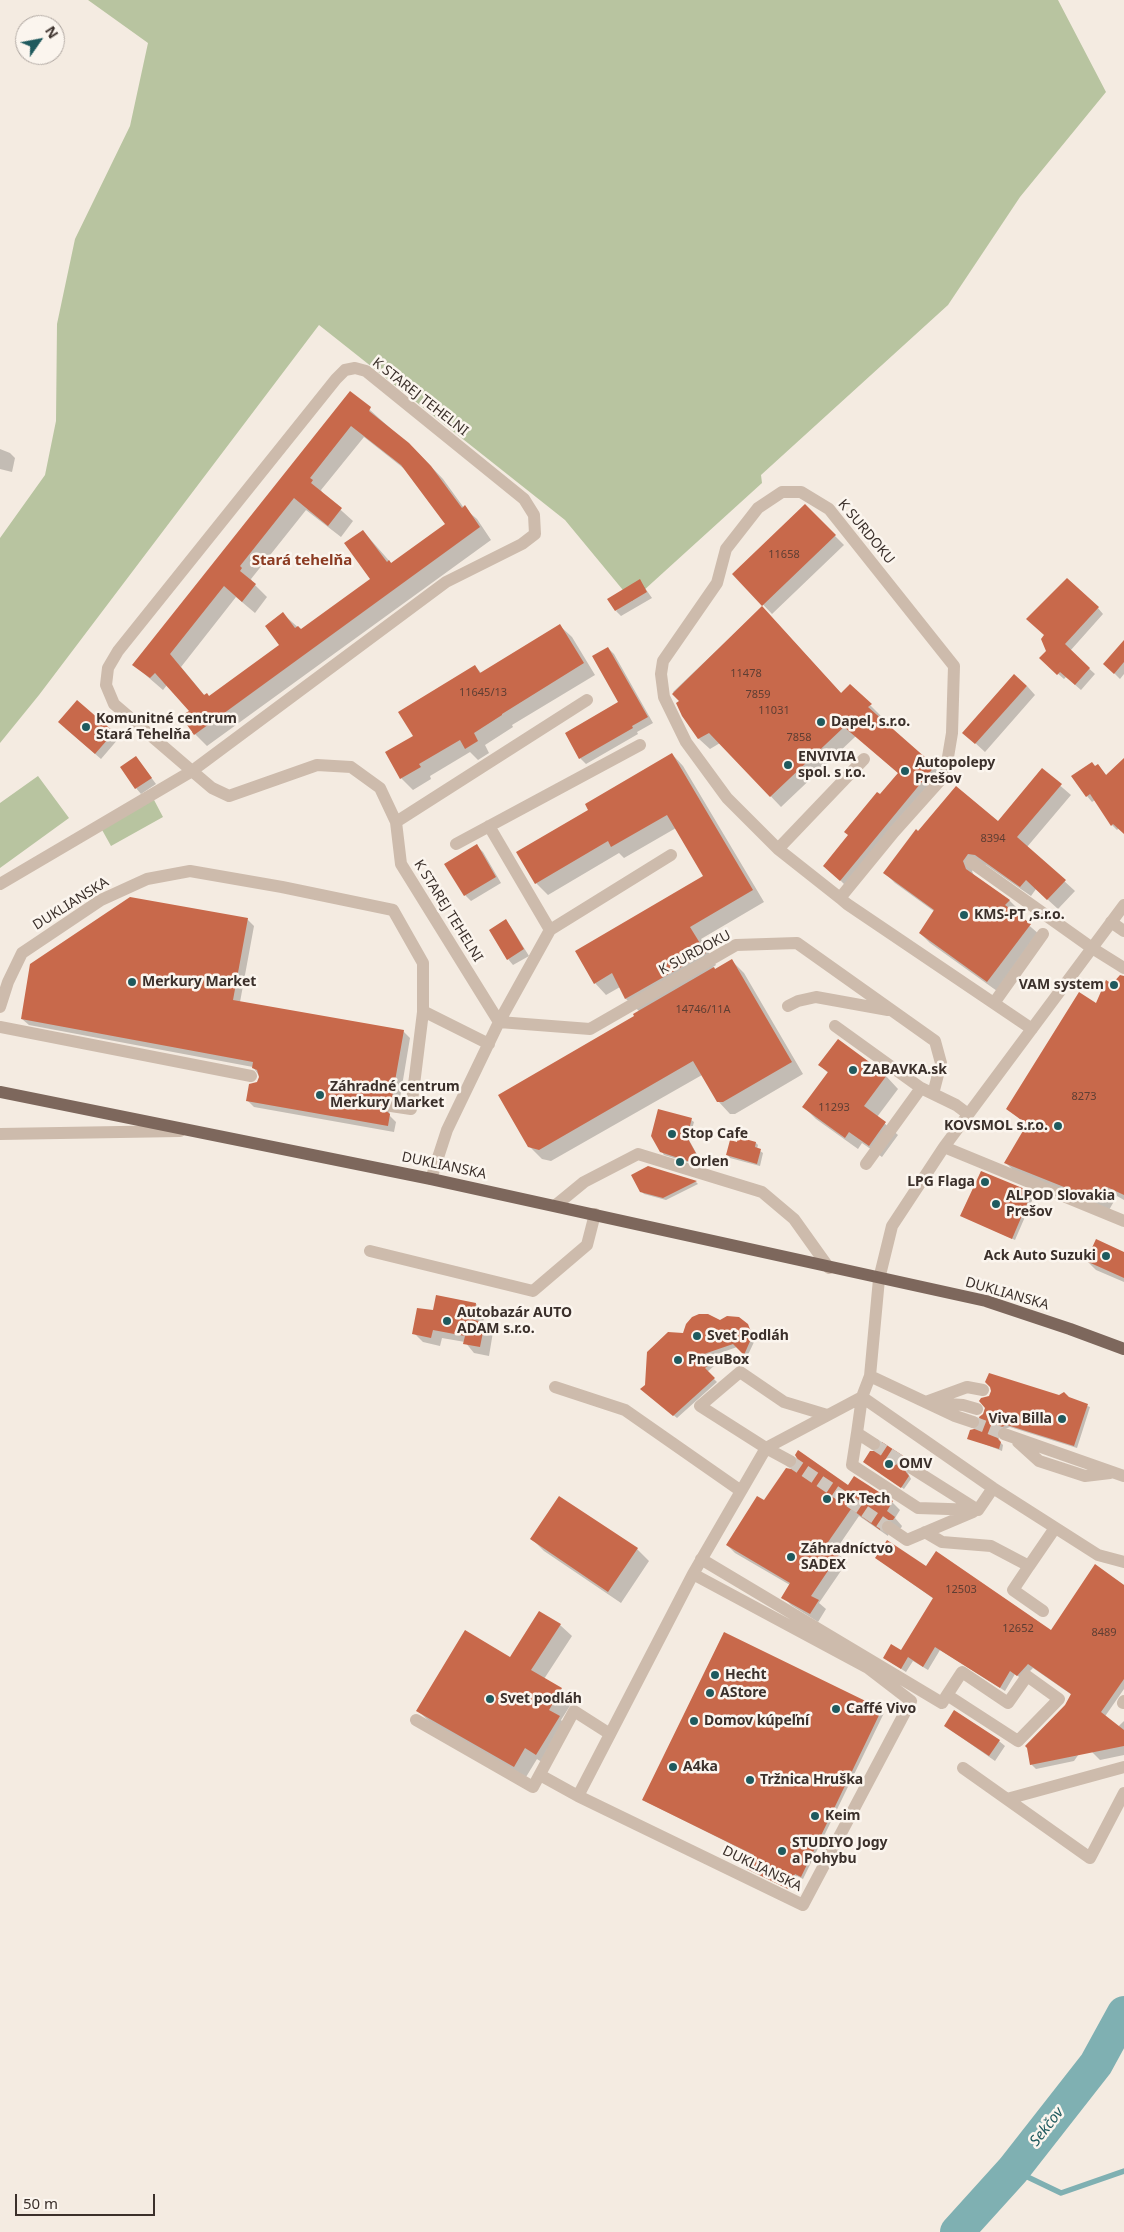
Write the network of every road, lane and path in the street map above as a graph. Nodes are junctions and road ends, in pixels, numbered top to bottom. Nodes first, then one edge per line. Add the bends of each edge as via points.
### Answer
1 (587, 700) dead end
2 (640, 745) dead end
3 (864, 759) dead end
4 (192, 771) junction
5 (396, 822) junction
6 (489, 826) junction
7 (456, 844) dead end
8 (778, 849) junction
9 (671, 855) dead end
10 (971, 862) dead end
11 (0, 884) edge
12 (840, 898) junction
13 (1124, 905) edge
14 (1111, 922) junction
15 (550, 930) junction
16 (1124, 931) edge
17 (1043, 934) dead end
18 (1092, 948) junction
19 (1124, 968) edge
20 (994, 1003) junction
21 (0, 1006) edge
22 (788, 1006) dead end
23 (893, 1011) junction
24 (425, 1012) dead end
25 (499, 1022) junction
26 (835, 1026) dead end
27 (0, 1027) edge
28 (1032, 1029) junction
29 (489, 1044) junction
30 (250, 1076) dead end
31 (921, 1088) junction
32 (0, 1092) edge
33 (933, 1094) junction
34 (391, 1106) dead end
35 (968, 1114) junction
36 (191, 1131) junction
37 (0, 1134) edge
38 (944, 1147) junction
39 (866, 1164) dead end
40 (432, 1178) junction
41 (556, 1205) junction
42 (595, 1214) junction
43 (1124, 1221) edge
44 (370, 1251) dead end
45 (829, 1268) junction
46 (879, 1279) junction
47 (1124, 1350) edge
48 (870, 1376) junction
49 (555, 1387) dead end
50 (983, 1390) dead end
51 (862, 1397) junction
52 (926, 1402) junction
53 (977, 1409) tunnel mouth
54 (827, 1415) junction
55 (973, 1422) tunnel mouth
56 (857, 1433) junction
57 (1008, 1435) tunnel mouth
58 (874, 1444) tunnel mouth
59 (766, 1448) junction
60 (790, 1461) tunnel mouth
61 (913, 1469) tunnel mouth
62 (1119, 1475) edge
63 (993, 1488) junction
64 (741, 1491) junction
65 (978, 1510) junction
66 (888, 1527) tunnel mouth
67 (1055, 1528) junction
68 (925, 1532) junction
69 (701, 1559) junction
70 (1124, 1562) edge
71 (1029, 1566) junction
72 (693, 1574) junction
73 (1043, 1611) dead end
74 (947, 1695) junction
75 (416, 1720) dead end
76 (610, 1734) junction
77 (1124, 1767) edge
78 (963, 1768) dead end
79 (540, 1775) junction
80 (1124, 1793) edge
81 (578, 1796) junction
82 (1007, 1799) junction

1 - 5 street
2 - 6 street
3 - 8 street
4 - 4 street, K STAREJ TEHELNI via 114,704 106,685 108,668 118,651 336,379 345,370 366,371 524,499 534,515 535,534 522,544 446,582
4 - 5 street, K STAREJ TEHELNI via 212,788 229,796 317,765 351,767 380,788
4 - 11 street, K STAREJ TEHELNI
5 - 25 street, K STAREJ TEHELNI via 402,864
6 - 7 street
6 - 15 street
8 - 12 street, K SURDOKU
8 - 12 street, K SURDOKU via 727,798 686,742 664,697 660,674 663,661 717,583 726,549 743,525 758,508 782,492 801,492 829,509 954,666 952,733 945,774
9 - 15 street
10 - 18 street
12 - 20 street, K SURDOKU
13 - 14 street
14 - 16 street
14 - 18 street
15 - 25 street
17 - 20 street
18 - 19 street
18 - 28 street
20 - 28 street, K SURDOKU
21 - 34 street, DUKLIANSKA via 22,953 101,900 147,879 190,871 394,910 424,963 423,1012 411,1109
22 - 23 street, K SURDOKU via 816,997
23 - 25 street, K SURDOKU via 798,943 736,945 590,1028
23 - 33 street, K SURDOKU via 935,1041 941,1063
24 - 29 street
25 - 29 street
26 - 31 street
27 - 30 street
28 - 35 street
29 - 40 street via 447,1130
31 - 33 street
31 - 39 street
32 - 36 main road, DUKLIANSKA
33 - 35 street
35 - 38 street
36 - 37 street
36 - 40 main road, DUKLIANSKA
38 - 43 street
38 - 46 street via 892,1226
40 - 41 main road, DUKLIANSKA
41 - 42 main road, DUKLIANSKA
41 - 45 street via 584,1182 638,1154 762,1192 794,1219
42 - 44 street via 587,1245 533,1291
42 - 45 main road, DUKLIANSKA
45 - 46 main road, DUKLIANSKA
46 - 47 main road, DUKLIANSKA via 986,1301
46 - 48 street
48 - 51 street
48 - 52 street
49 - 64 street via 625,1410
50 - 52 street via 967,1387
51 - 54 street
51 - 56 street
51 - 63 street
52 - 53 street
52 - 55 street
54 - 59 street
54 - 59 street via 784,1402 740,1372 700,1406
56 - 58 street
56 - 65 street via 852,1465 918,1508
57 - 62 street via 1039,1461 1085,1476
59 - 60 street
59 - 64 street
61 - 65 street
63 - 65 street
63 - 67 street
64 - 69 street
65 - 68 street
66 - 68 street via 907,1540
67 - 70 street via 1098,1555
67 - 71 street
68 - 71 street via 942,1542 991,1546
69 - 72 street
69 - 74 street via 942,1703
71 - 73 street via 1013,1590
72 - 76 street
72 - 81 street, DUKLIANSKA via 868,1668 911,1701 802,1905
74 - 74 street via 962,1672 1008,1704 1027,1676 1059,1699 1018,1741
75 - 79 street via 534,1787
76 - 79 street via 574,1711
76 - 81 street
77 - 82 street
78 - 82 street
79 - 81 street
80 - 82 street via 1090,1858

